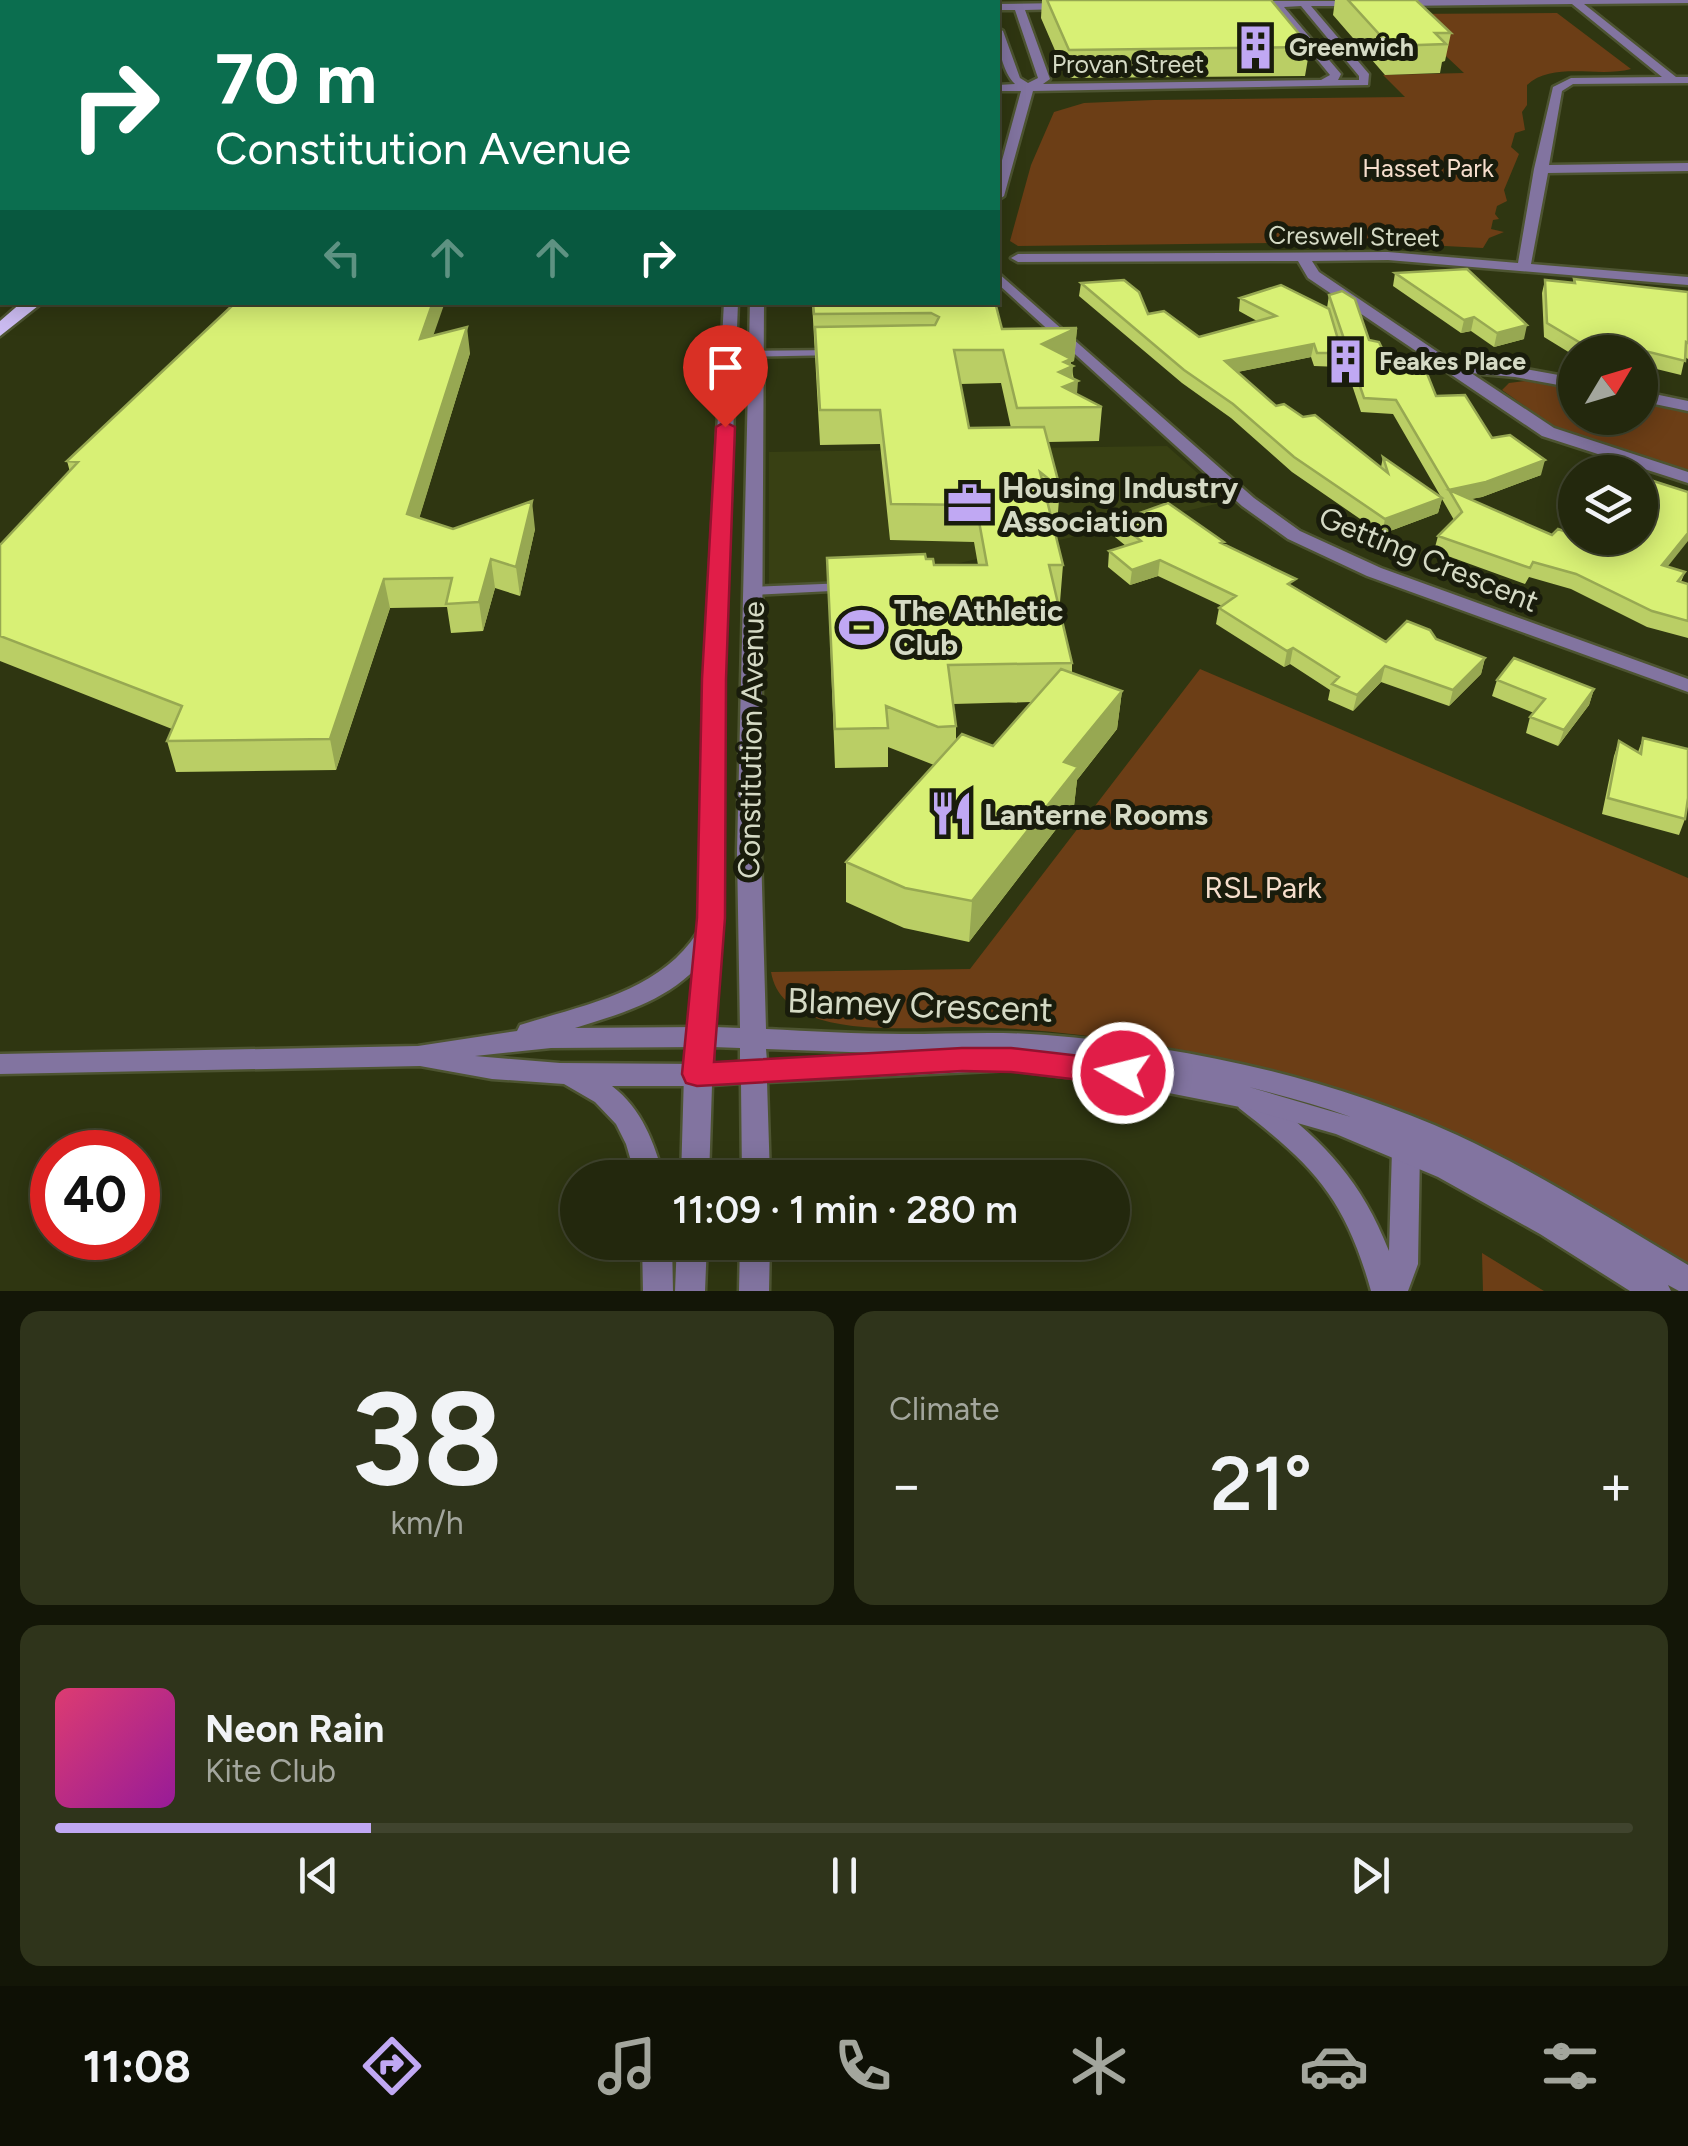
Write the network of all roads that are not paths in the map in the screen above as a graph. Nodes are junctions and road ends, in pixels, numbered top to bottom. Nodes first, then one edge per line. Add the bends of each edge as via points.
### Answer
1 (317, 0) edge
2 (358, 0) edge
3 (1688, 0) edge
4 (1574, 1) edge
5 (1238, 4) edge
6 (1278, 4) junction
7 (1304, 4) junction
8 (1018, 6) junction
9 (1080, 6) edge
10 (1000, 7) edge
11 (1000, 36) edge
12 (1000, 39) edge
13 (1031, 41) junction
14 (1009, 64) junction
15 (1038, 64) junction
16 (1357, 66) junction
17 (1330, 67) junction
18 (1673, 80) junction
19 (1688, 80) edge
20 (1320, 85) junction
21 (1028, 87) junction
22 (1000, 88) edge
23 (1688, 167) edge
24 (1540, 168) junction
25 (1001, 174) edge
26 (1302, 256) junction
27 (1524, 266) junction
28 (1000, 268) edge
29 (1000, 280) edge
30 (1688, 282) edge
31 (30, 305) edge
32 (731, 305) edge
33 (757, 305) edge
34 (0, 330) edge
35 (856, 353) edge
36 (729, 354) junction
37 (756, 354) junction
38 (1450, 366) junction
39 (1558, 380) edge
40 (1658, 400) edge
41 (1688, 406) edge
42 (1688, 478) edge
43 (871, 586) edge
44 (754, 593) junction
45 (718, 596) junction
46 (1688, 686) edge
47 (711, 918) junction
48 (700, 1038) junction
49 (752, 1038) junction
50 (489, 1043) junction
51 (418, 1056) junction
52 (0, 1064) edge
53 (541, 1072) junction
54 (754, 1072) junction
55 (697, 1074) junction
56 (1245, 1097) junction
57 (1406, 1138) junction
58 (642, 1160) edge
59 (695, 1160) edge
60 (756, 1160) edge
61 (658, 1260) edge
62 (691, 1260) edge
63 (754, 1260) edge
64 (1688, 1280) edge
65 (658, 1291) edge
66 (690, 1291) edge
67 (754, 1291) edge
68 (1390, 1291) edge
69 (1656, 1291) edge

1 - 2 main road
3 - 4 street
4 - 7 street
4 - 18 street
5 - 6 street
6 - 7 street
6 - 17 street
7 - 16 street
8 - 9 street
8 - 10 street
8 - 13 street
11 - 13 street
12 - 14 street
13 - 15 street
14 - 15 street
14 - 21 street via 1015,80
15 - 21 street via 1044,80
16 - 17 street
16 - 20 street, Provan Street via 1364,83
17 - 20 street via 1336,79
18 - 19 street
18 - 24 street via 1570,81 1556,89
20 - 21 street, Provan Street
21 - 22 street, Provan Street
21 - 25 street
23 - 24 street
24 - 27 street
26 - 27 street, Creswell Street
26 - 28 street, Creswell Street via 1012,254 1014,264
26 - 38 street via 1314,275
27 - 30 street, Creswell Street
29 - 46 street, Getting Crescent via 1233,490 1294,535 1374,572
31 - 34 main road
32 - 36 street, Constitution Avenue
33 - 37 street, Constitution Avenue
35 - 37 lane
36 - 37 lane
36 - 45 street, Constitution Avenue
37 - 44 street, Constitution Avenue
38 - 39 street
38 - 42 street via 1553,434
40 - 41 street
43 - 44 lane
44 - 45 street
44 - 49 street, Constitution Avenue
45 - 47 street, Constitution Avenue
47 - 48 street, Constitution Avenue
47 - 50 street via 699,954 676,977
48 - 49 street, Blamey Crescent
48 - 50 street, Blamey Crescent
48 - 55 street, Constitution Avenue
49 - 54 street, Constitution Avenue
49 - 57 street, Blamey Crescent via 989,1041 1094,1050 1262,1081
50 - 51 street
51 - 52 street
51 - 53 street
53 - 55 street, Blamey Crescent
53 - 58 street via 589,1084 618,1104
54 - 55 street, Blamey Crescent
54 - 56 street, Blamey Crescent via 1011,1060
54 - 60 street, Constitution Avenue
55 - 59 street, Constitution Avenue
56 - 57 street, Blamey Crescent
56 - 68 street via 1340,1180
57 - 64 street, Blamey Crescent via 1532,1188
57 - 68 street via 1403,1264
57 - 69 street, Blamey Crescent
61 - 65 street
62 - 66 street
63 - 67 street

